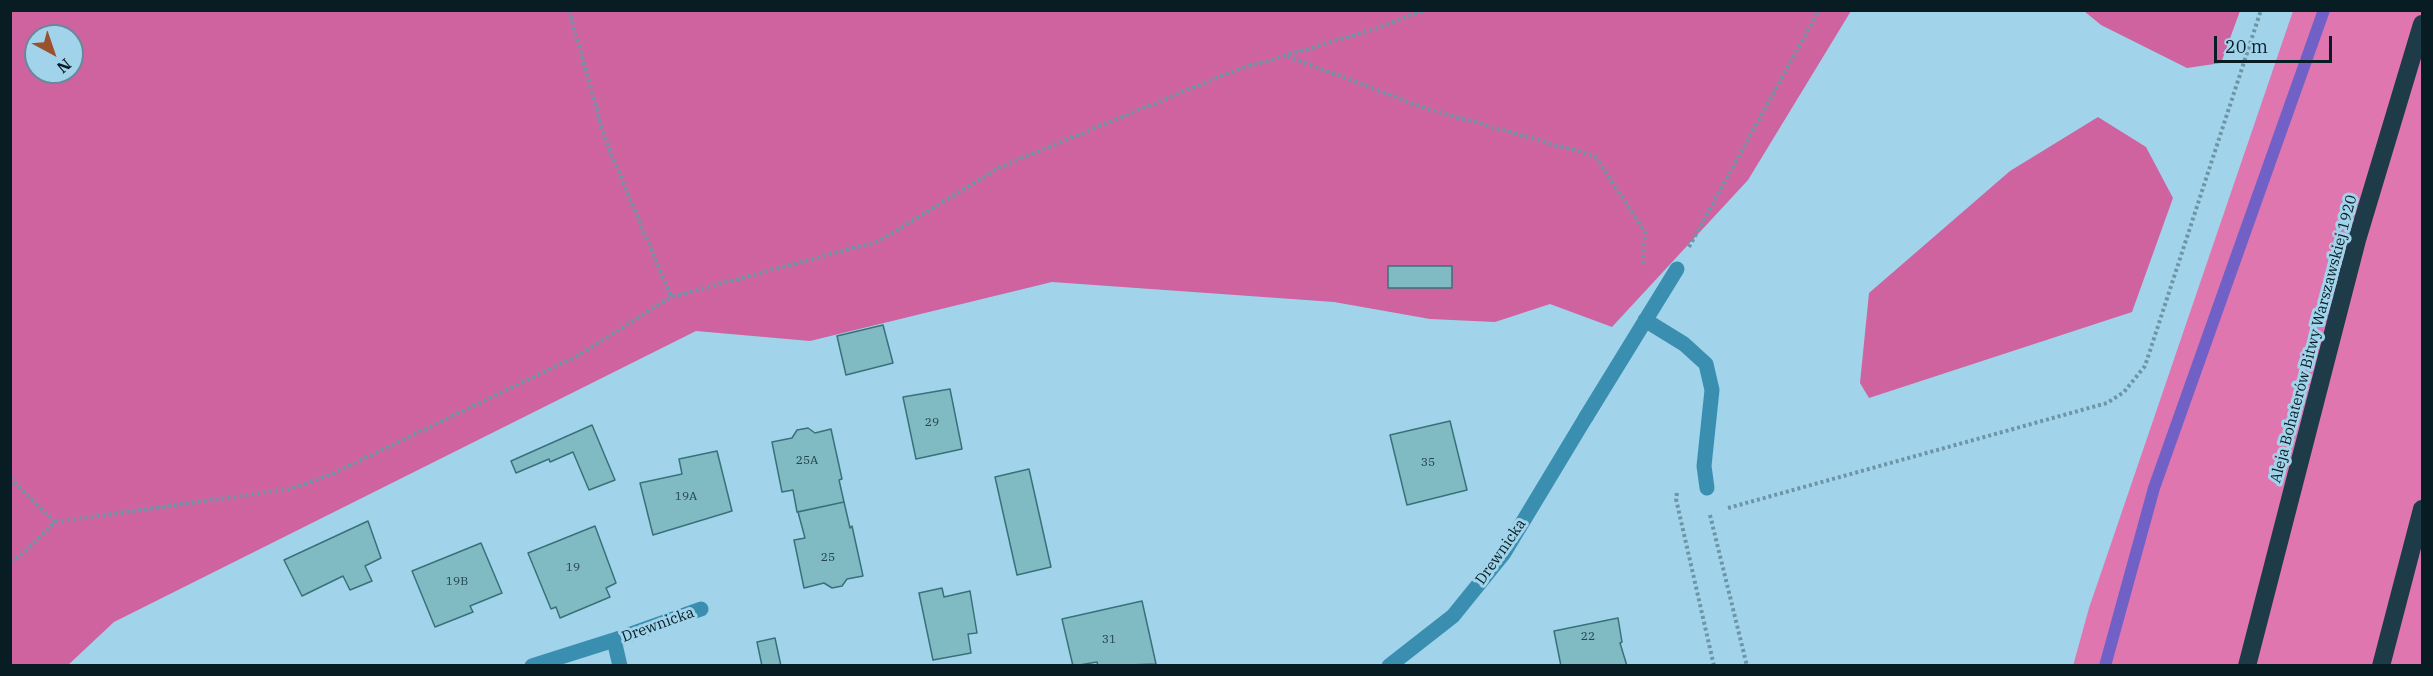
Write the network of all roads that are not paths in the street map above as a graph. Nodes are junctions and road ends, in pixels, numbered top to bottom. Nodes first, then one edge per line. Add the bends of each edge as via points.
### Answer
1 (2422, 24) edge
2 (1677, 269) road end
3 (1645, 320) junction
4 (1707, 488) dead end
5 (2422, 509) edge
6 (701, 609) dead end
7 (614, 640) junction
8 (532, 666) edge
9 (620, 666) edge
10 (1389, 666) edge
11 (2247, 666) edge
12 (2381, 666) edge

1 - 11 highway, Aleja Bohaterów Bitwy Warszawskiej 1920 via 2357,240
2 - 3 street, Drewnicka
3 - 4 street via 1684,344 1706,364 1712,390 1704,466
3 - 10 street, Drewnicka via 1504,553 1453,616
5 - 12 highway
6 - 7 street, Drewnicka
7 - 8 street, Drewnicka
7 - 9 street, Drewnicka

